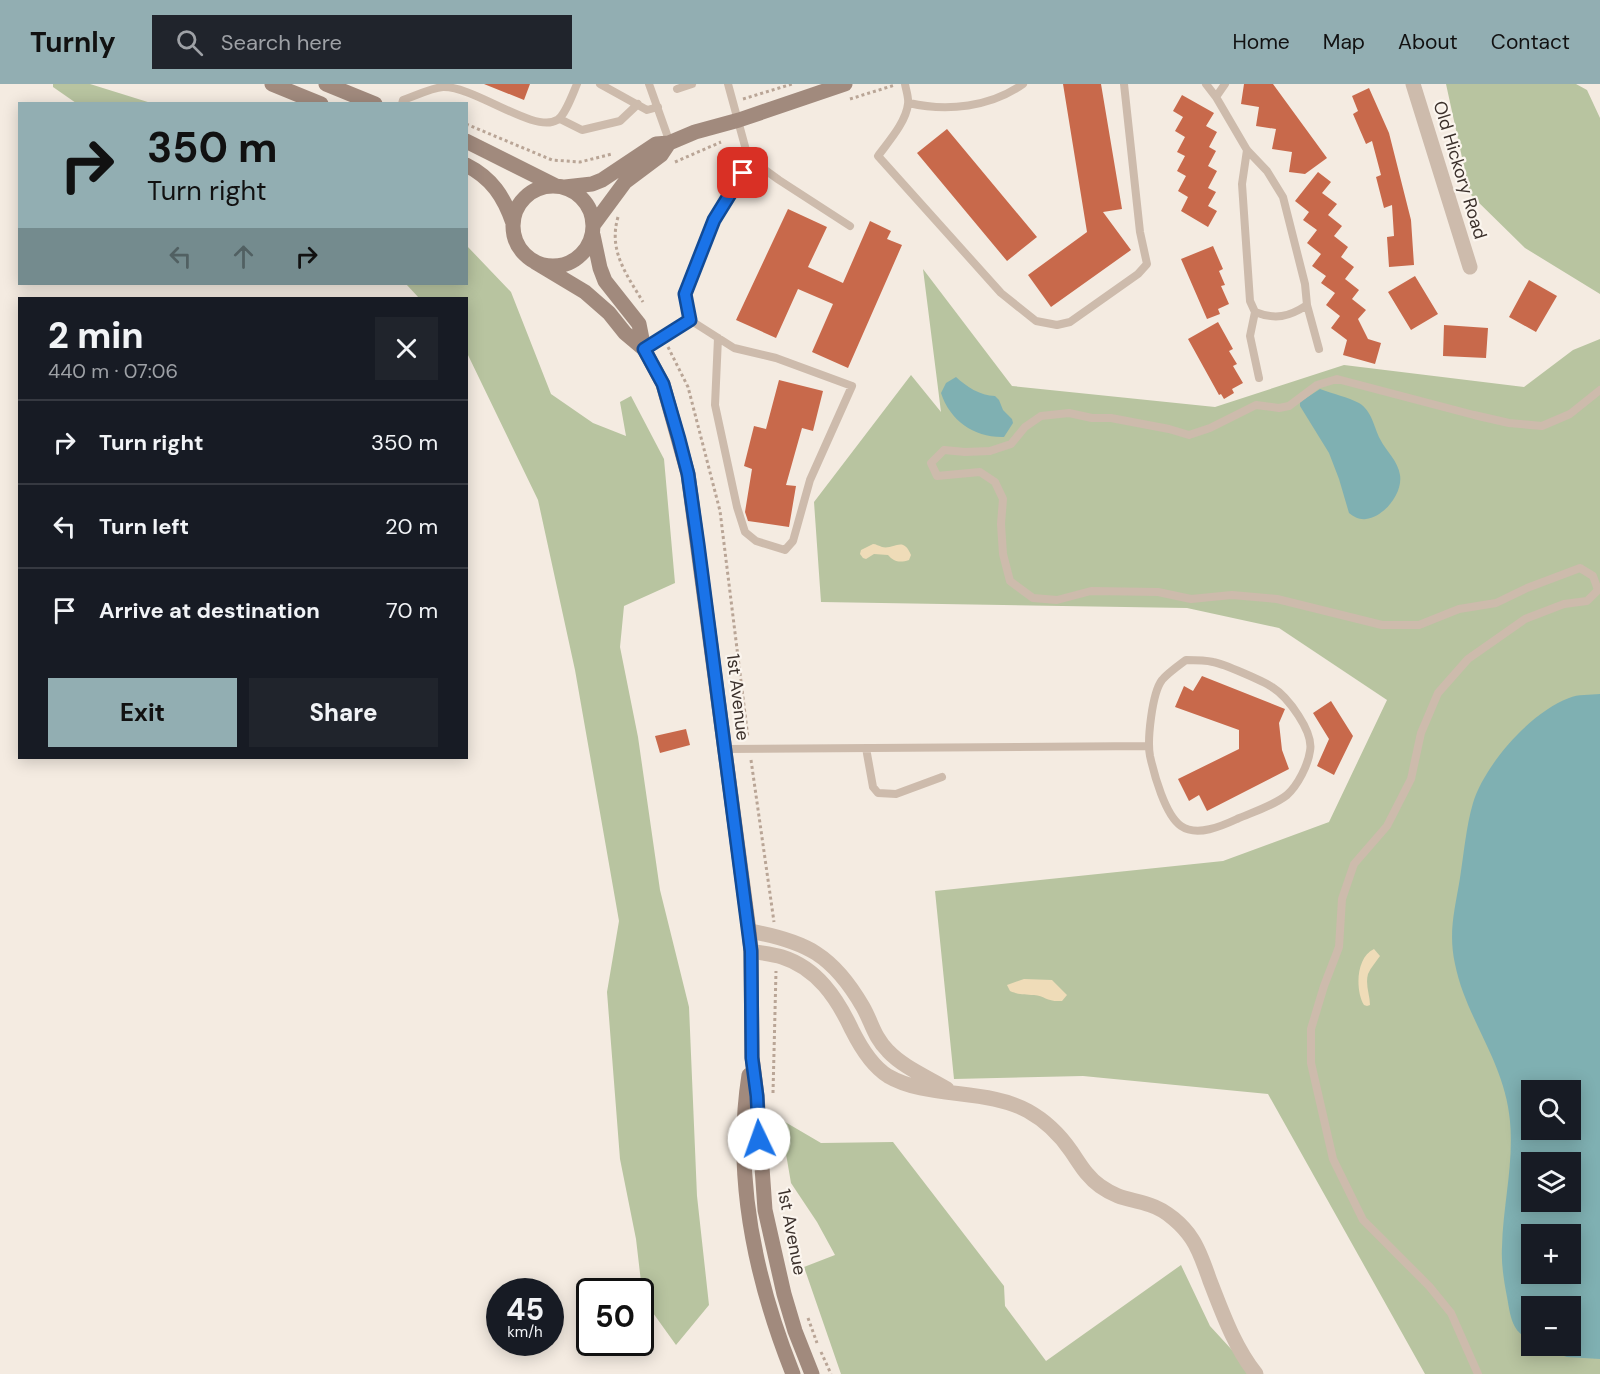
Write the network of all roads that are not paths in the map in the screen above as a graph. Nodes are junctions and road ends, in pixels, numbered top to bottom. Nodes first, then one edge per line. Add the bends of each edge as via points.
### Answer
1 (272, 84) edge
2 (326, 84) edge
3 (577, 84) edge
4 (600, 84) edge
5 (649, 84) edge
6 (692, 84) edge
7 (728, 84) edge
8 (845, 84) edge
9 (905, 84) edge
10 (1023, 84) edge
11 (1124, 84) edge
12 (1206, 84) edge
13 (1225, 84) edge
14 (1413, 84) edge
15 (467, 87) edge
16 (677, 89) dead end
17 (1216, 98) junction
18 (316, 102) edge
19 (370, 102) edge
20 (402, 102) edge
21 (909, 103) junction
22 (638, 104) junction
23 (658, 107) junction
24 (560, 119) junction
25 (741, 127) junction
26 (468, 142) edge
27 (670, 143) junction
28 (1247, 150) junction
29 (753, 158) junction
30 (468, 166) edge
31 (561, 186) junction
32 (513, 223) junction
33 (850, 226) dead end
34 (593, 229) junction
35 (535, 262) junction
36 (1470, 267) dead end
37 (1307, 305) junction
38 (1255, 312) junction
39 (690, 320) junction
40 (717, 338) junction
41 (644, 349) junction
42 (1319, 349) dead end
43 (1259, 378) dead end
44 (1600, 390) edge
45 (1148, 746) junction
46 (866, 748) junction
47 (725, 749) junction
48 (942, 777) dead end
49 (748, 931) junction
50 (751, 951) junction
51 (752, 1058) junction
52 (952, 1092) junction
53 (793, 1374) edge
54 (812, 1374) edge
55 (1256, 1374) edge
56 (1478, 1374) edge

1 - 18 main road
2 - 19 main road
3 - 24 lane
4 - 22 lane
5 - 23 lane
6 - 16 lane
7 - 25 lane
8 - 25 main road
9 - 21 lane
10 - 21 lane via 988,102 961,107
11 - 21 lane via 1147,264 1070,322 1057,325 1036,321 1001,293 878,156 895,133
12 - 17 lane
13 - 17 lane
14 - 36 street, Old Hickory Road
15 - 20 lane via 443,87
15 - 24 lane via 537,122
17 - 28 lane
22 - 23 lane via 647,110
22 - 24 lane via 620,121 582,130
23 - 27 lane
25 - 27 main road via 694,132
25 - 29 lane via 746,150
26 - 31 main road
27 - 31 main road via 656,144 602,180
27 - 34 main road via 613,195
28 - 37 lane via 1267,171 1282,197
28 - 38 lane via 1242,183 1250,300
29 - 33 lane via 779,180
29 - 39 lane via 714,220 685,294
30 - 32 main road via 494,186
31 - 32 main road via 532,192 522,200
31 - 34 main road via 585,201
32 - 35 main road via 518,246
34 - 35 main road via 588,247 570,263 546,266
34 - 41 main road, 1st Avenue via 605,281 639,324
35 - 41 main road, 1st Avenue via 585,292
37 - 38 lane via 1294,314 1268,318
37 - 42 lane
38 - 43 lane via 1250,336
39 - 40 lane
39 - 41 lane
40 - 40 lane via 715,405 745,532 756,541 785,550 793,541 810,480 852,386 776,358 734,348
41 - 47 main road, 1st Avenue via 663,384 688,474
44 - 56 lane via 1570,414 1542,426 1500,421 1337,380 1317,385 1289,406 1256,405 1189,435 1111,418 1069,413 1041,416 1011,444 990,451 944,450 931,463 936,476 980,472 995,482 1004,499 1003,554 1010,581 1033,598 1057,600 1091,591 1158,592 1191,598 1232,595 1277,599 1382,625 1419,625 1459,609 1496,603 1580,568 1593,576 1598,590 1587,601 1564,603 1525,619 1468,659 1438,693 1421,733 1411,779 1387,826 1354,864 1342,899 1339,947 1311,1029 1311,1063 1333,1159 1363,1220 1451,1313
45 - 45 lane via 1156,690 1186,660 1214,662 1272,687 1286,698 1299,717 1311,750 1295,786 1286,796 1221,826 1200,830 1188,829 1172,816
45 - 46 lane
46 - 47 lane
46 - 48 lane via 873,787 878,793 896,794
47 - 49 main road, 1st Avenue
49 - 50 main road, 1st Avenue
49 - 52 street via 781,937 820,956 854,992 890,1053
50 - 51 main road, 1st Avenue
50 - 52 street via 782,957 815,975 842,1008 857,1041 886,1075 907,1085
51 - 53 main road, 1st Avenue via 745,1101 744,1179 759,1272
51 - 54 main road, 1st Avenue via 765,1210 784,1294
52 - 55 street via 1027,1110 1059,1134 1097,1184 1128,1200 1151,1205 1181,1225 1193,1239 1231,1334

